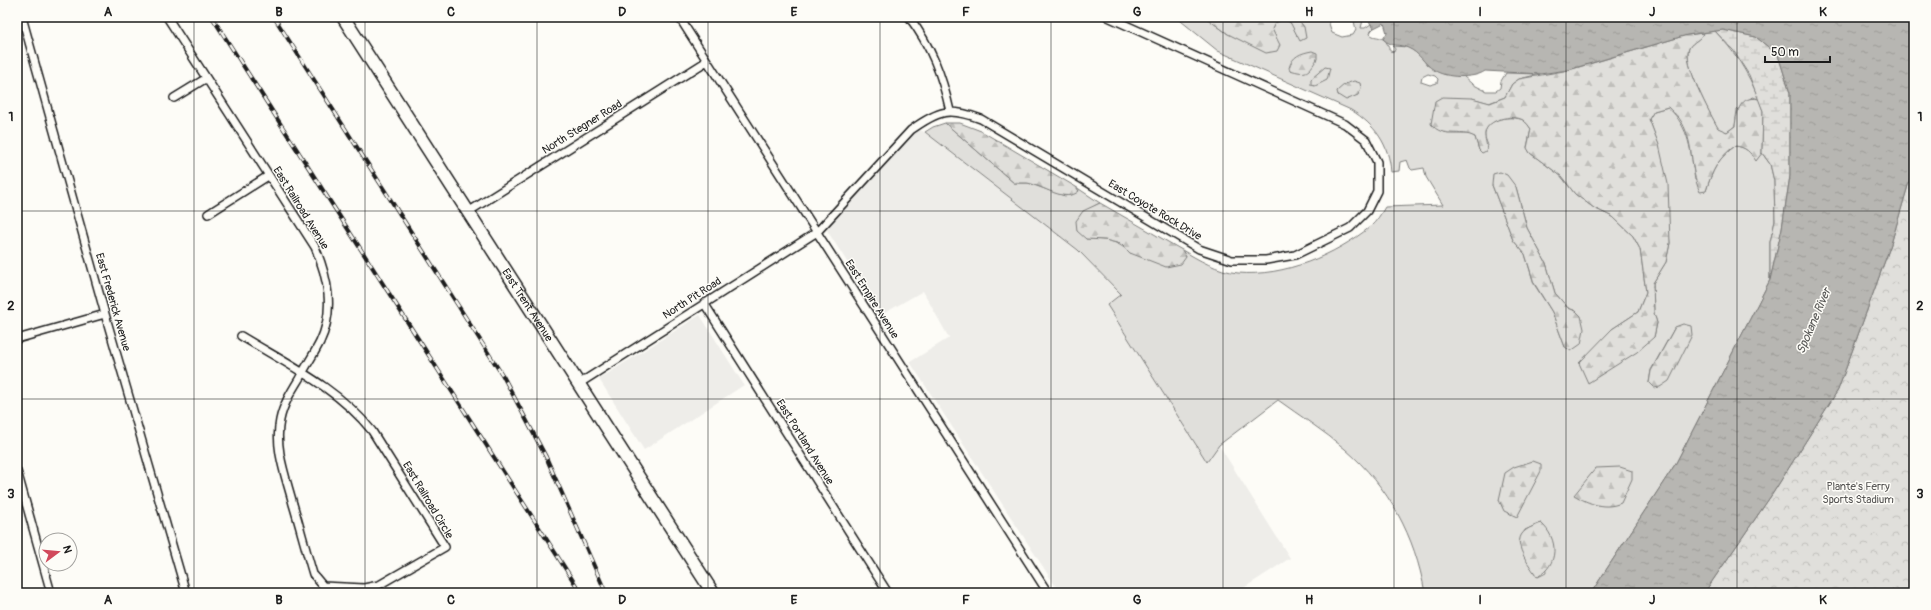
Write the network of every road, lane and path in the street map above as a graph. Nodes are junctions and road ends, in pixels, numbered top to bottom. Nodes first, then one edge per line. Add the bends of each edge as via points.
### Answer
1 (22, 17) edge
2 (167, 17) edge
3 (344, 17) edge
4 (679, 17) edge
5 (909, 17) edge
6 (1108, 17) edge
7 (707, 61) junction
8 (205, 78) junction
9 (174, 98) dead end
10 (950, 110) junction
11 (268, 176) junction
12 (468, 212) junction
13 (208, 214) dead end
14 (817, 232) junction
15 (704, 303) junction
16 (105, 314) junction
17 (241, 336) dead end
18 (17, 339) edge
19 (302, 373) junction
20 (580, 383) junction
21 (17, 471) edge
22 (323, 586) joint
23 (51, 593) edge
24 (186, 593) edge
25 (713, 593) edge
26 (888, 593) edge
27 (1048, 593) edge

1 - 16 street, East Frederick Avenue
2 - 8 street, East Railroad Avenue
3 - 12 main road, East Trent Avenue
4 - 7 street, East Empire Avenue
5 - 10 street via 932,52 944,83
6 - 10 street, East Coyote Rock Drive via 1345,124 1366,140 1377,162 1376,191 1366,211 1350,228 1295,255 1266,260 1232,260 1199,249 981,119
7 - 12 street, North Stegner Road
7 - 14 street, East Empire Avenue
8 - 9 street
8 - 11 street, East Railroad Avenue
10 - 14 street via 929,117 911,130
11 - 13 street
11 - 19 street, East Railroad Avenue via 315,248 324,268 329,290 328,313 321,341
12 - 20 main road, East Trent Avenue
14 - 15 street, North Pit Road
14 - 27 street, East Empire Avenue
15 - 20 street, North Pit Road
15 - 26 street, East Portland Avenue
16 - 18 street
16 - 24 street, East Frederick Avenue
17 - 19 street
19 - 22 street, East Railroad Avenue via 284,408 280,421 279,444 282,466 312,574
19 - 22 street, East Railroad Circle via 336,394 372,430 445,547 379,585 364,588
20 - 25 main road, East Trent Avenue
21 - 23 street

